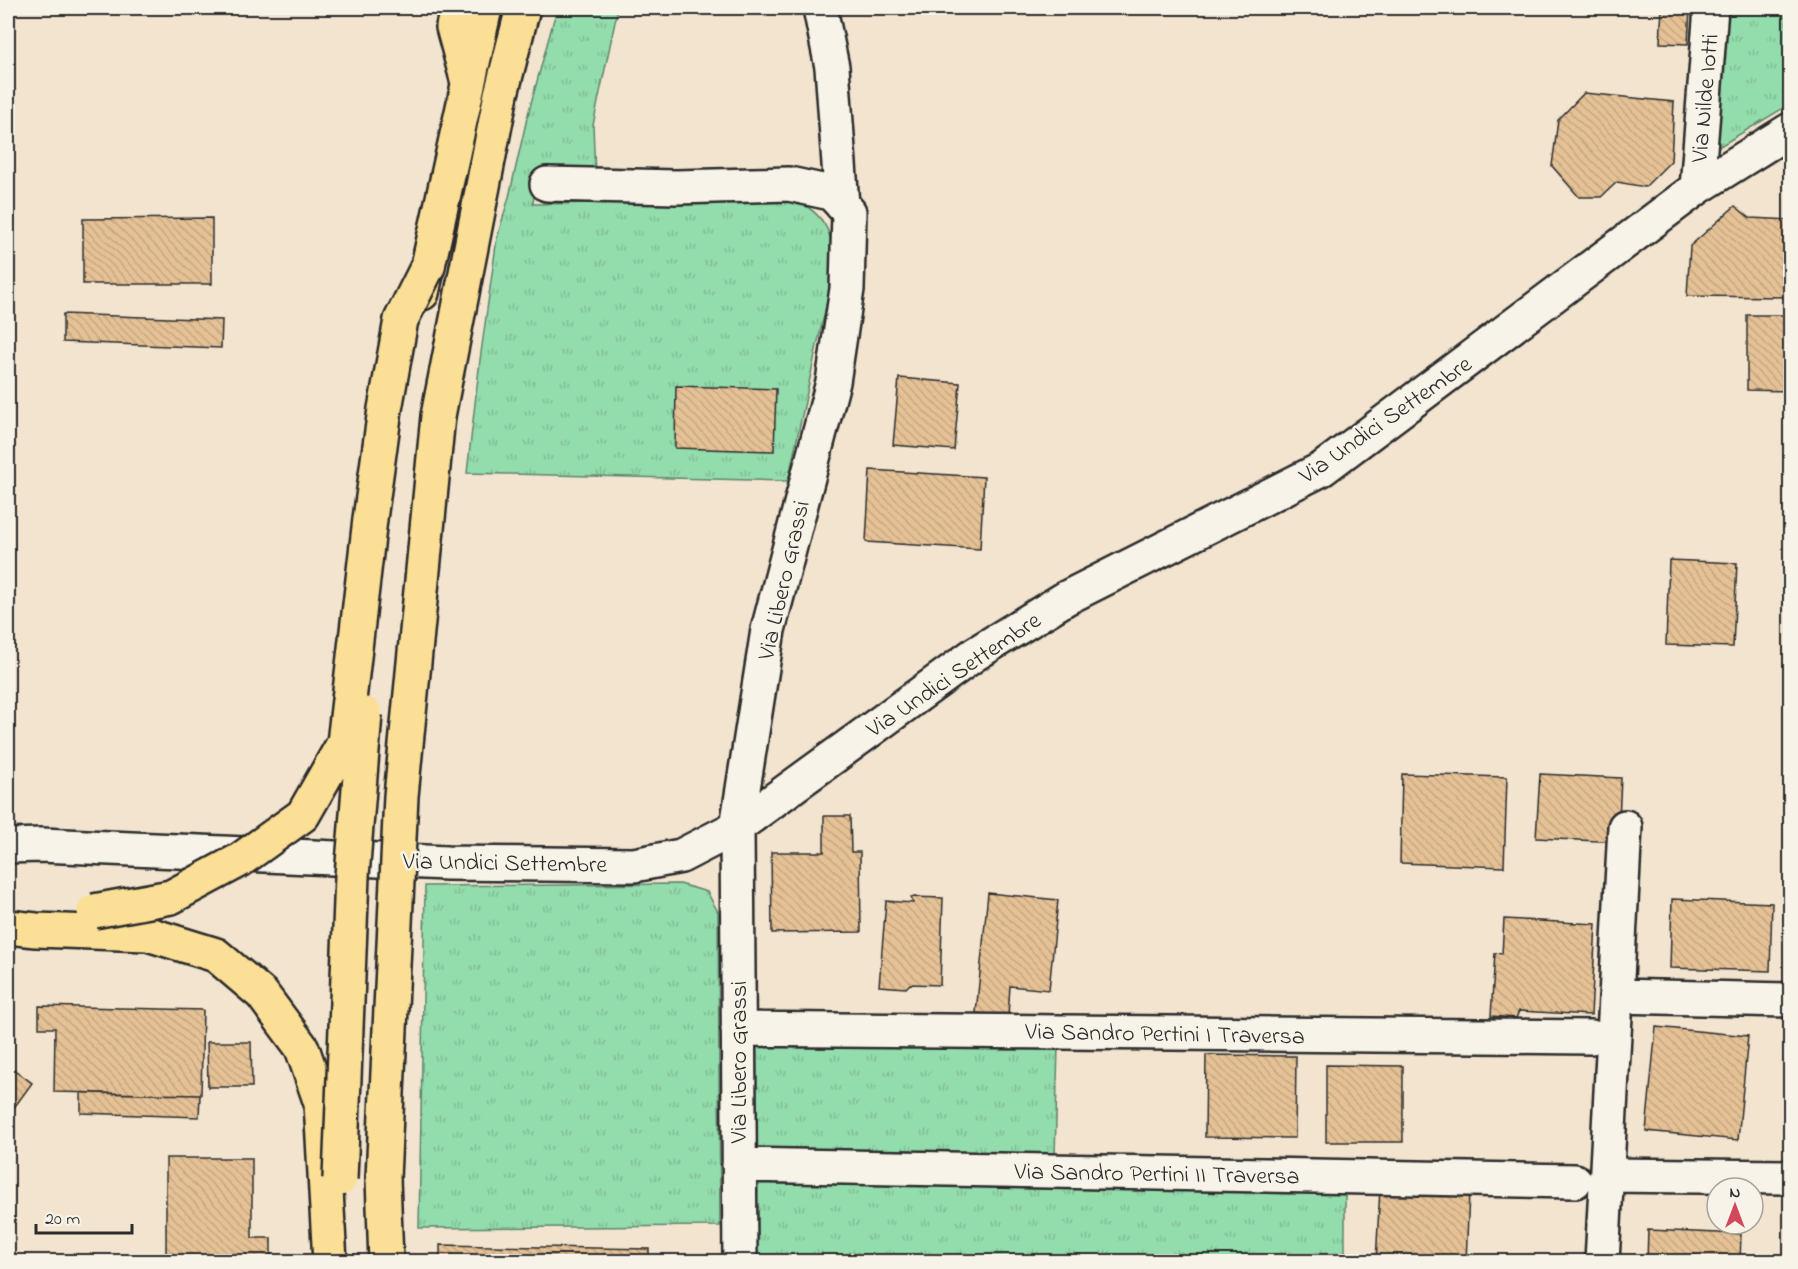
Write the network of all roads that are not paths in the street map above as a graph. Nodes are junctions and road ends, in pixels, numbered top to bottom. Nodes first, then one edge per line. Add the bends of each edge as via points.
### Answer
1 (457, 8) edge
2 (485, 8) edge
3 (820, 8) edge
4 (1711, 8) edge
5 (523, 16) edge
6 (468, 83) junction
7 (1791, 130) edge
8 (547, 184) dead end
9 (1696, 188) junction
10 (842, 205) junction
11 (428, 266) junction
12 (737, 827) junction
13 (1625, 827) dead end
14 (8, 846) edge
15 (8, 915) edge
16 (8, 927) edge
17 (1616, 996) junction
18 (1791, 1000) edge
19 (738, 1029) junction
20 (1591, 1037) dead end
21 (739, 1165) junction
22 (1607, 1175) junction
23 (1791, 1177) edge
24 (1575, 1181) dead end
25 (330, 1262) edge
26 (343, 1262) edge
27 (386, 1262) edge
28 (740, 1262) edge
29 (1602, 1262) edge

1 - 6 highway via 453,27
2 - 6 highway
3 - 10 street, Via Libero Grassi via 832,67
4 - 9 street, Via Nilde Iotti
5 - 27 highway, bridge via 501,94 438,416 401,796 383,1178
6 - 11 highway
7 - 9 street, Via Undici Settembre
8 - 10 street via 789,184 831,194
9 - 12 street, Via Undici Settembre via 1322,469 1066,598 975,654
10 - 12 street, Via Libero Grassi via 849,212 847,289 833,382 768,630
11 - 15 highway, bridge via 401,320 387,398 344,743 303,815 240,860 171,897 94,911 30,908
11 - 26 highway, bridge via 396,414 372,619 352,876 340,1179
12 - 14 street, Via Undici Settembre via 681,856 634,864 447,863
12 - 19 street, Via Libero Grassi
13 - 17 street
16 - 25 highway via 148,934 216,955 262,994 302,1048 321,1103
17 - 18 street
17 - 22 street
19 - 20 street, Via Sandro Pertini I Traversa
19 - 21 street, Via Libero Grassi
21 - 24 street, Via Sandro Pertini II Traversa
21 - 28 street, Via Libero Grassi
22 - 23 street
22 - 29 street

